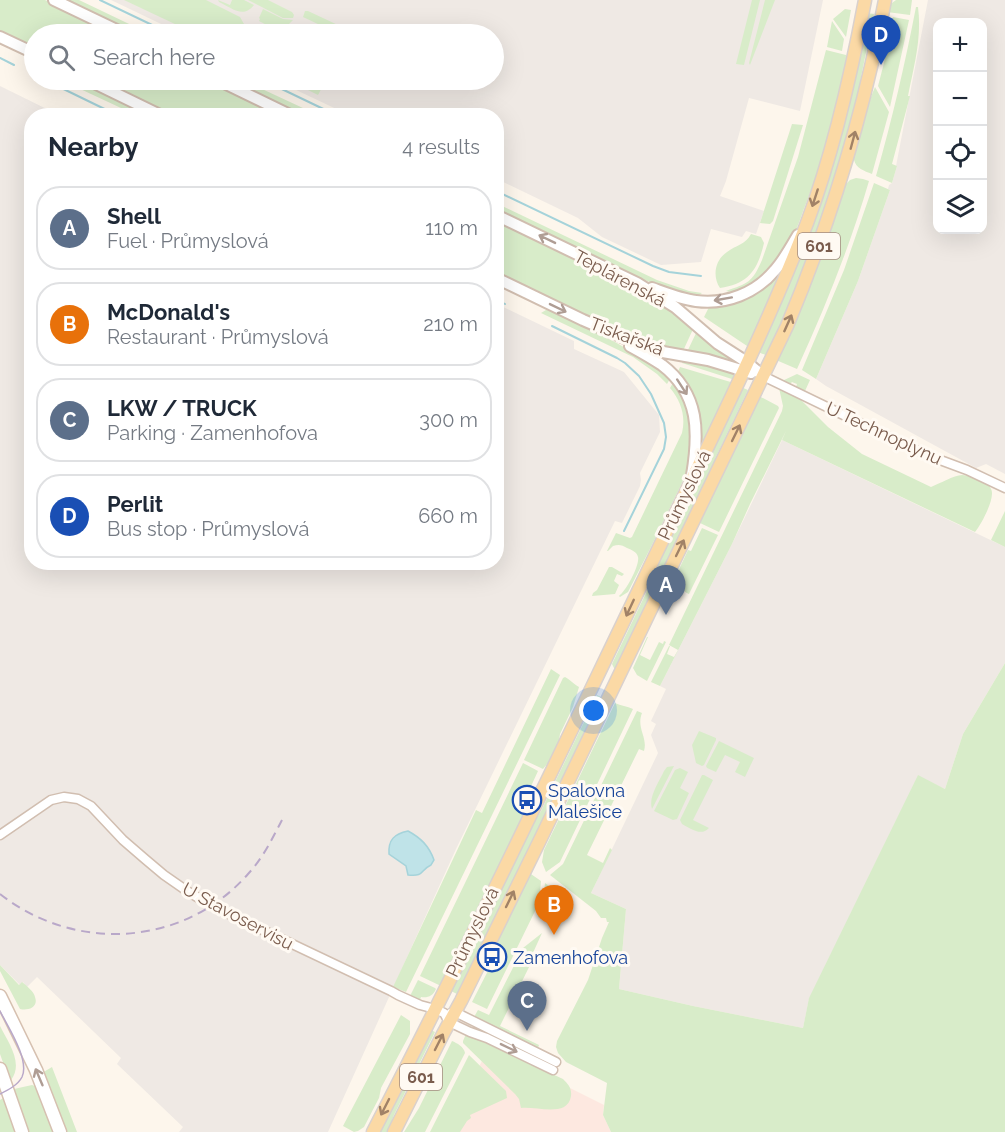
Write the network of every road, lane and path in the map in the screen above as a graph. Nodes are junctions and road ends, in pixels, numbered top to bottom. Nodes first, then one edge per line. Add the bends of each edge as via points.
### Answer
1 (54, 0) edge
2 (865, 0) edge
3 (885, 0) edge
4 (104, 24) edge
5 (0, 37) edge
6 (24, 49) edge
7 (109, 90) edge
8 (239, 90) edge
9 (146, 108) edge
10 (276, 108) edge
11 (504, 219) edge
12 (808, 220) junction
13 (504, 282) edge
14 (637, 283) junction
15 (583, 320) junction
16 (746, 368) junction
17 (763, 376) junction
18 (691, 481) junction
19 (1005, 488) edge
20 (0, 835) edge
21 (0, 996) edge
22 (445, 1014) junction
23 (555, 1066) dead end
24 (0, 1069) edge
25 (22, 1132) edge
26 (60, 1132) edge
27 (373, 1132) edge
28 (394, 1132) edge

1 - 4 street
2 -> 12 main road, Průmyslová / 601 via 840,113
17 -> 3 main road, Průmyslová / 601 via 787,326 839,186 861,111
5 - 6 street
7 - 9 street
8 - 10 street
14 -> 11 street, Teplárenská
12 -> 14 street via 777,269 738,296 697,301
12 - 16 main road, Průmyslová / 601
13 -> 15 street, Tiskařská
14 - 16 street, Teplárenská via 675,308
15 - 16 street, Tiskařská via 650,348
15 -> 18 street via 662,365 683,388 696,427
16 - 17 street, Teplárenská
16 - 18 main road, Průmyslová / 601
17 - 19 street, U Technoplynu via 924,454
22 -> 17 main road, Průmyslová / 601 via 540,840
18 -> 22 main road, Průmyslová / 601
20 - 22 street, U Stavoservisu via 51,800 78,799 91,806 164,875 212,906 405,999
26 -> 21 main road via 36,1070
22 - 23 street via 470,1032
22 -> 27 main road, Průmyslová / 601
28 -> 22 main road, Průmyslová / 601
24 - 25 main road

